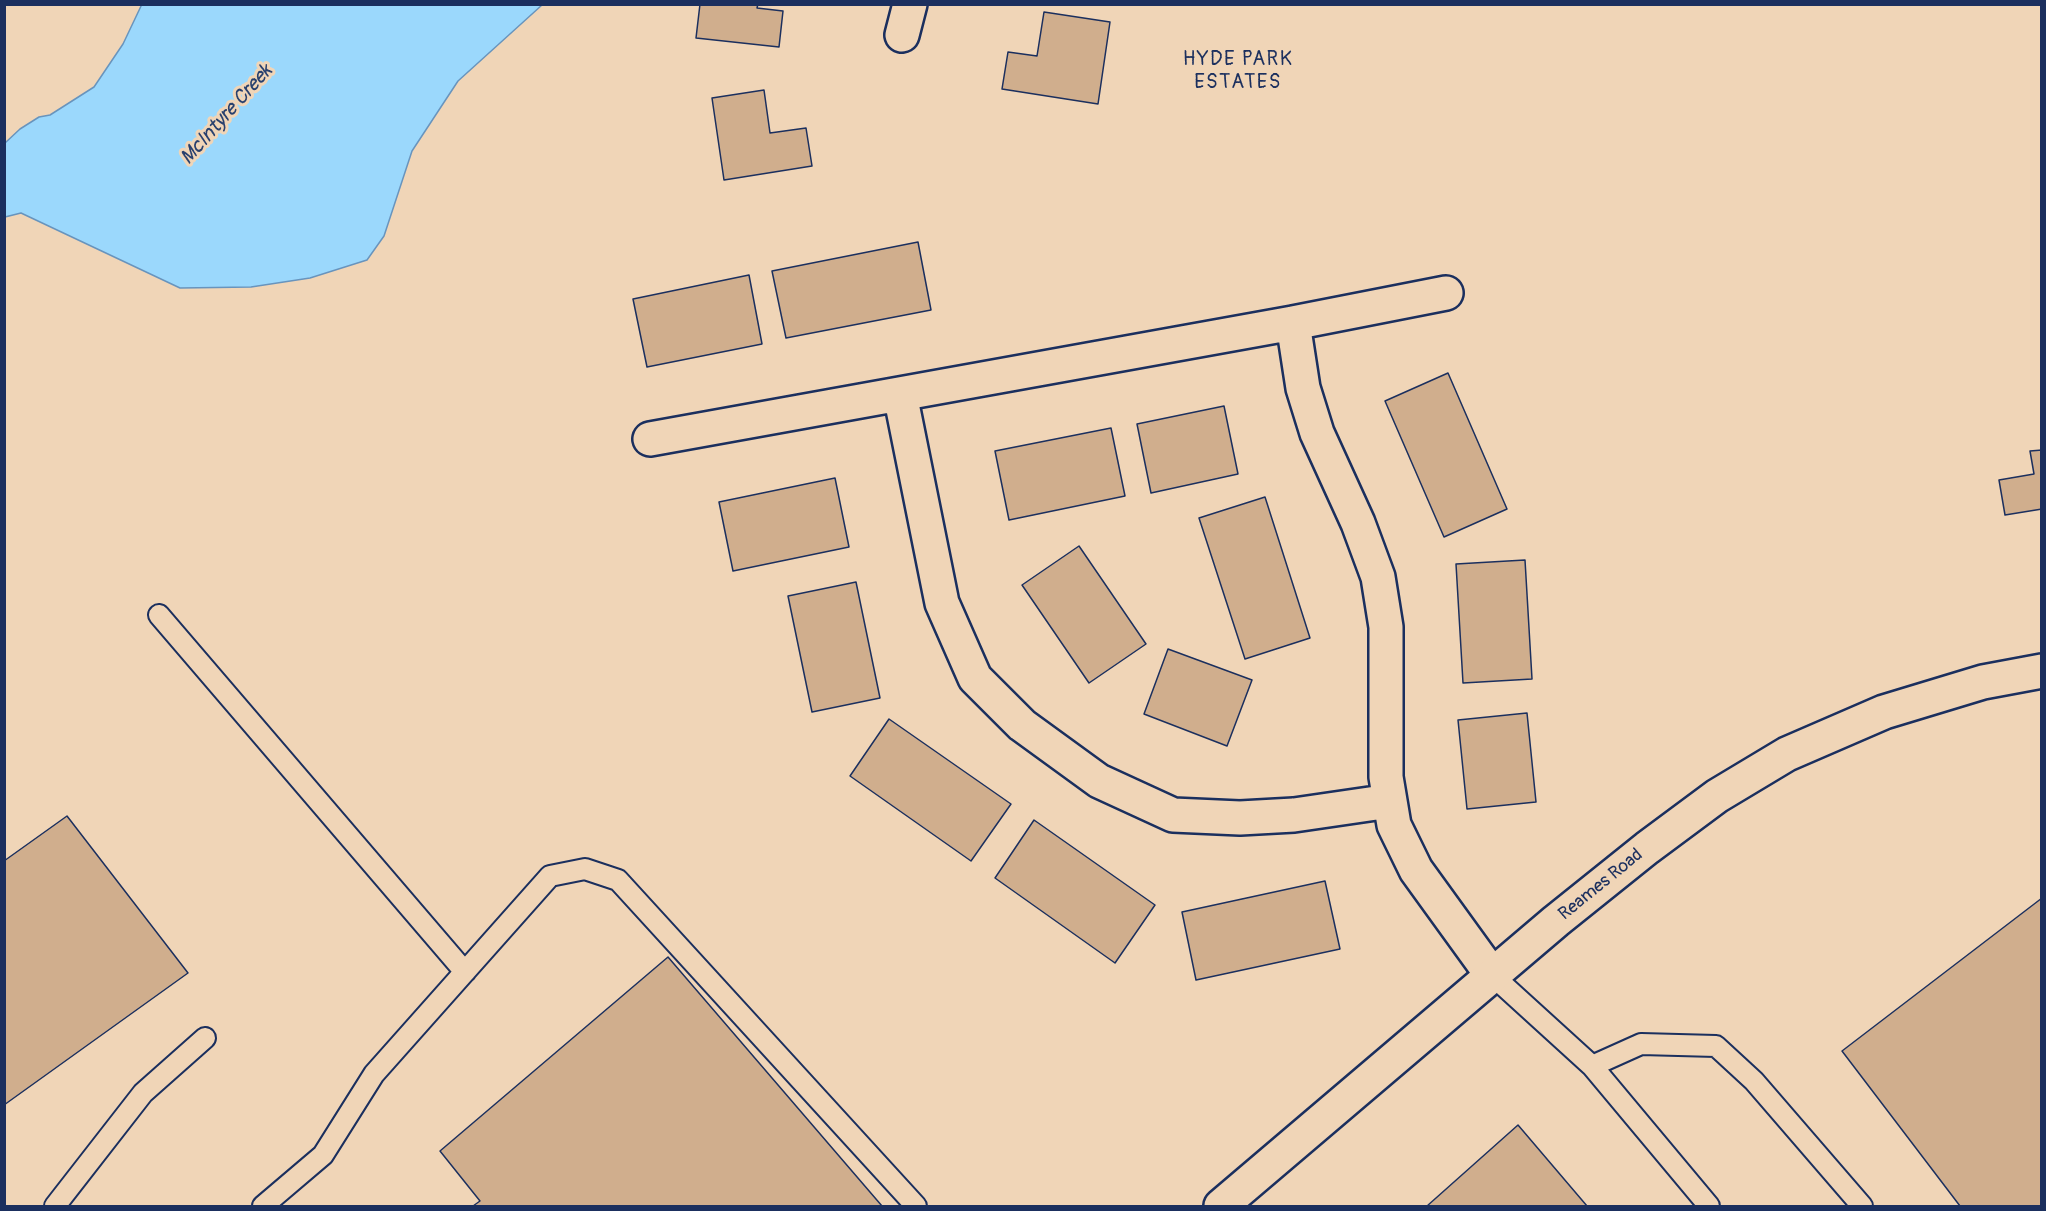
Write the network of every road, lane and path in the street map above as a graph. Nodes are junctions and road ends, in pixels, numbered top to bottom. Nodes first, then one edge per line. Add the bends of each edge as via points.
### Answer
1 (1446, 293) dead end
2 (1293, 323) junction
3 (900, 394) junction
4 (651, 439) dead end
5 (159, 615) dead end
6 (2042, 671) edge
7 (1390, 801) junction
8 (465, 972) junction
9 (1492, 975) junction
10 (205, 1038) dead end
11 (1592, 1066) junction
12 (55, 1206) edge
13 (263, 1206) edge
14 (916, 1206) edge
15 (1221, 1206) edge
16 (1708, 1206) edge
17 (1862, 1206) edge

1 - 2 street
2 - 3 street
2 - 7 street via 1303,388 1317,433 1378,578 1386,627 1386,777
3 - 4 street
3 - 7 street via 942,603 975,678 1022,725 1099,781 1173,815 1294,815
5 - 8 lane
6 - 9 street, Reames Road via 1983,682 1884,712 1787,754 1718,796 1647,848
7 - 9 street via 1395,825 1416,870
8 - 13 lane via 374,1074 323,1155
8 - 14 lane via 550,876 585,869 618,880
9 - 11 lane
9 - 15 street, Reames Road
10 - 12 lane via 143,1093
11 - 16 lane
11 - 17 lane via 1641,1044 1716,1046 1754,1081

